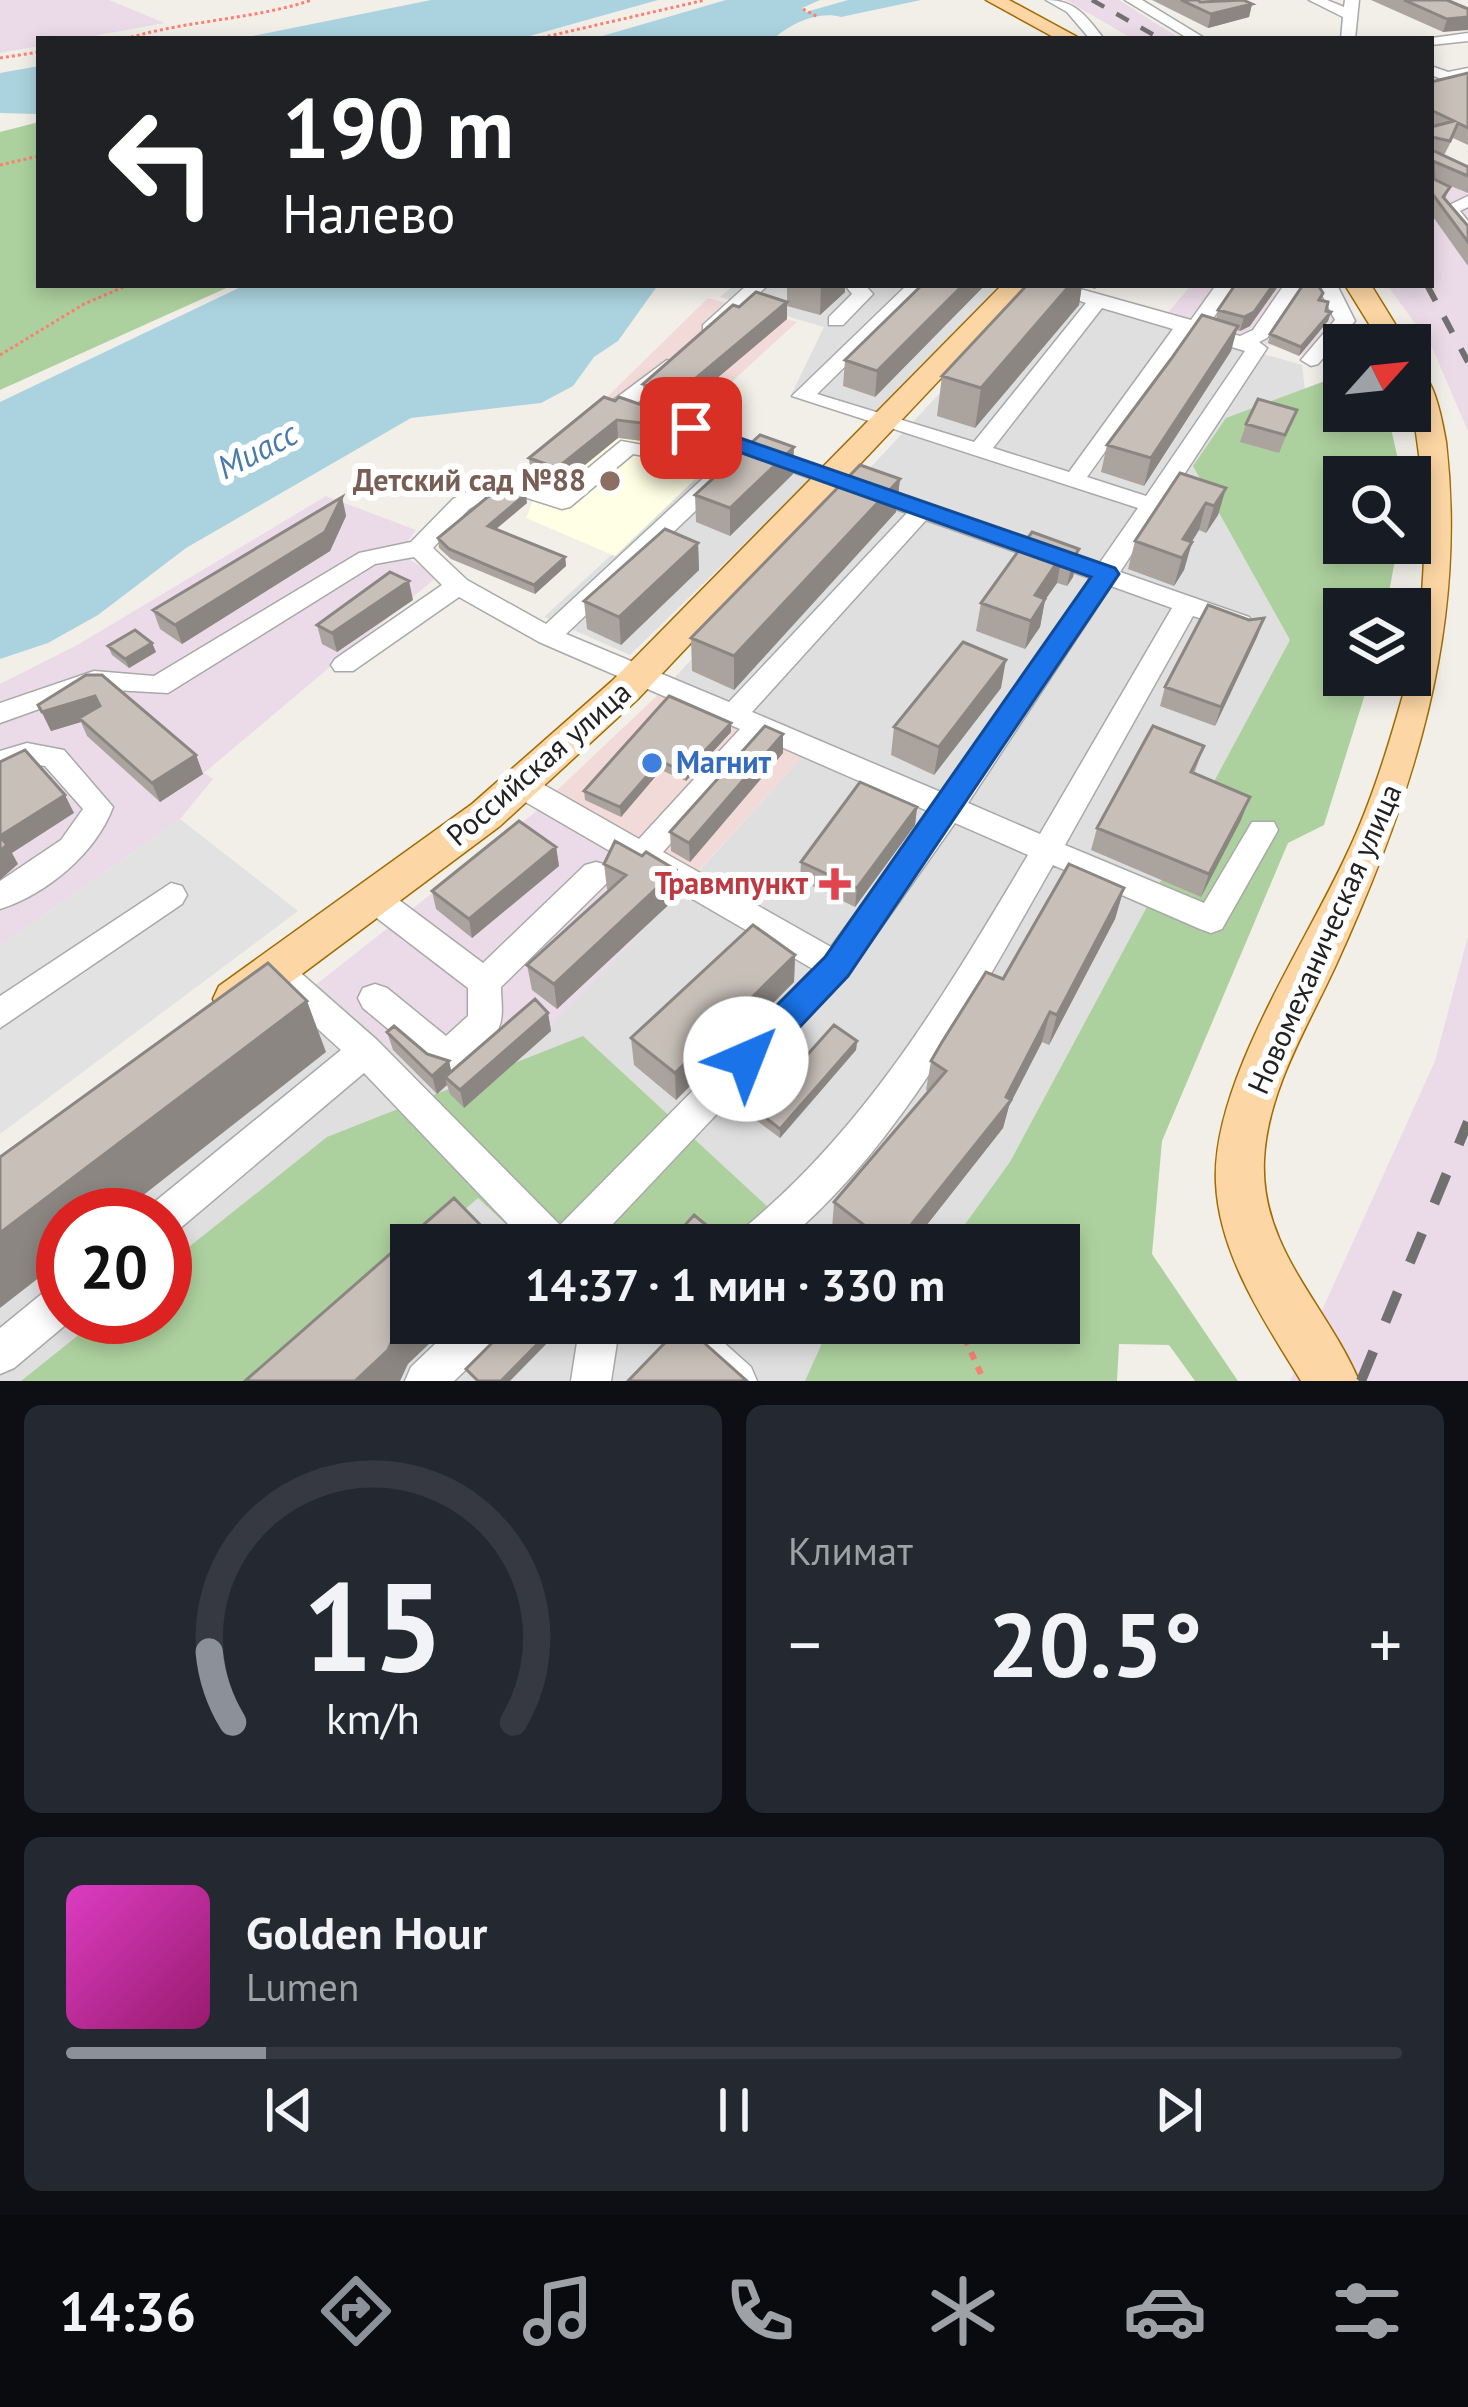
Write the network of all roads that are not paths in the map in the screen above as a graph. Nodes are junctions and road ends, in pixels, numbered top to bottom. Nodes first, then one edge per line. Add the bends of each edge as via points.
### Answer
1 (995, 0) edge
2 (1053, 0) edge
3 (1132, 0) edge
4 (1316, 0) edge
5 (1351, 7) edge
6 (1066, 36) edge
7 (1094, 36) edge
8 (1193, 36) edge
9 (1468, 37) edge
10 (1434, 41) edge
11 (1463, 65) edge
12 (1434, 70) edge
13 (1461, 198) edge
14 (1468, 232) edge
15 (755, 288) edge
16 (858, 288) edge
17 (914, 288) edge
18 (1013, 288) edge
19 (1056, 288) edge
20 (1224, 288) edge
21 (1292, 288) edge
22 (1328, 288) edge
23 (1360, 288) edge
24 (1098, 300) junction
25 (836, 321) dead end
26 (1382, 324) edge
27 (1191, 327) junction
28 (1242, 343) junction
29 (1311, 360) dead end
30 (888, 420) junction
31 (1431, 423) edge
32 (691, 428) junction
33 (750, 446) junction
34 (980, 450) junction
35 (832, 477) junction
36 (1074, 481) junction
37 (1152, 506) junction
38 (923, 509) junction
39 (419, 548) junction
40 (1106, 574) junction
41 (458, 586) junction
42 (1186, 606) junction
43 (1244, 625) edge
44 (548, 636) junction
45 (344, 665) dead end
46 (639, 676) junction
47 (0, 713) edge
48 (745, 721) junction
49 (0, 761) edge
50 (520, 785) junction
51 (949, 808) junction
52 (1263, 830) dead end
53 (1048, 850) junction
54 (640, 856) junction
55 (596, 874) dead end
56 (171, 895) dead end
57 (0, 898) edge
58 (376, 899) junction
59 (836, 966) junction
60 (275, 970) junction
61 (484, 982) junction
62 (375, 998) dead end
63 (0, 1014) edge
64 (205, 1022) edge
65 (365, 1051) junction
66 (192, 1195) edge
67 (534, 1224) edge
68 (587, 1224) edge
69 (780, 1224) edge
70 (36, 1324) edge
71 (464, 1344) edge
72 (597, 1344) edge
73 (696, 1344) edge
74 (0, 1354) edge
75 (425, 1381) edge
76 (591, 1381) edge
77 (737, 1381) edge
78 (1332, 1381) edge

1 - 6 main road
2 - 7 lane
3 - 8 lane
4 - 5 lane
9 - 10 lane
11 - 12 lane via 1447,77
13 - 14 lane via 1450,209
15 - 32 lane via 620,406
16 - 25 lane via 863,294
17 - 30 lane via 803,396
18 - 30 main road, Российская улица
19 - 24 lane
20 - 27 lane
21 - 28 lane via 1260,334
22 - 29 lane via 1345,321
23 - 26 main road
24 - 27 lane
24 - 34 lane
27 - 28 lane
27 - 36 lane
28 - 37 lane via 1257,348
30 - 34 lane
30 - 35 main road, Российская улица
31 - 78 main road, Новомеханическая улица via 1442,478 1430,643 1408,739 1384,815 1244,1131 1251,1234
32 - 33 lane
32 - 39 lane via 664,456 628,446 562,502 500,482 461,504
33 - 35 lane
33 - 44 lane
34 - 36 lane
35 - 38 lane
35 - 46 main road, Российская улица
36 - 37 lane
37 - 40 lane
38 - 40 lane
38 - 48 lane
39 - 41 lane
39 - 47 lane via 368,558 158,686 94,680
40 - 42 lane
40 - 51 lane
41 - 44 lane
41 - 45 lane
42 - 43 lane
42 - 53 lane
44 - 46 lane
46 - 48 lane
46 - 50 main road, Российская улица
48 - 51 lane
48 - 54 lane
49 - 57 lane via 54,757 98,807 94,825 74,846
50 - 54 lane
50 - 58 main road, Российская улица
51 - 53 lane
51 - 59 lane
52 - 53 lane via 1211,920
53 - 69 lane via 902,1091
54 - 59 lane
55 - 61 lane
56 - 63 lane
58 - 60 main road, Российская улица
58 - 61 lane
59 - 68 lane
60 - 64 main road, Российская улица
60 - 65 lane
61 - 62 lane via 484,1022 447,1057
65 - 66 lane
65 - 67 lane
70 - 74 lane
71 - 75 lane
72 - 76 lane
73 - 77 lane

